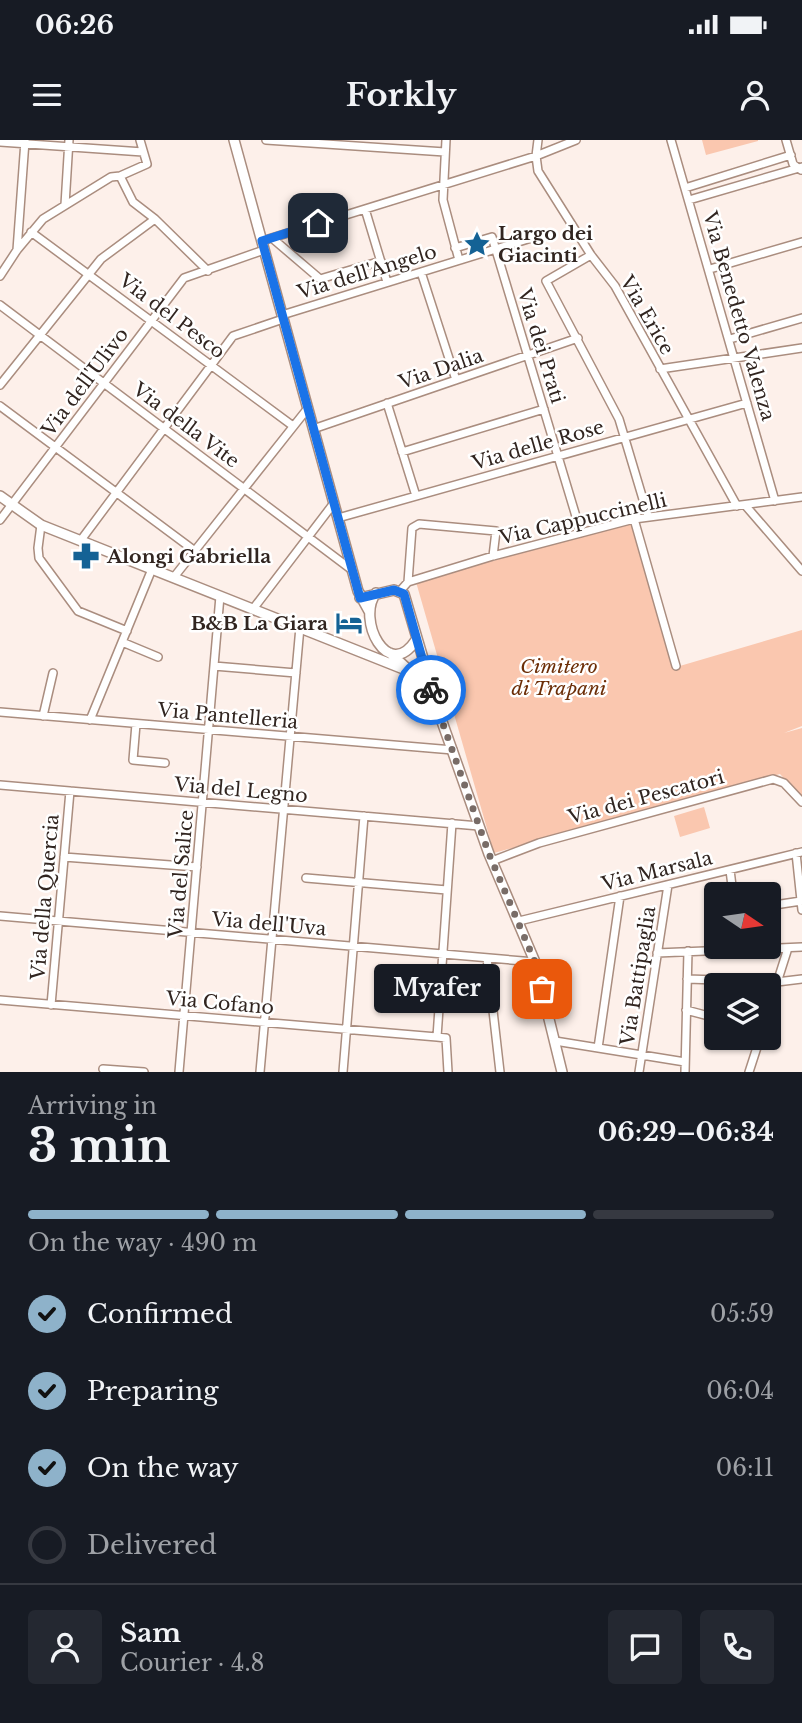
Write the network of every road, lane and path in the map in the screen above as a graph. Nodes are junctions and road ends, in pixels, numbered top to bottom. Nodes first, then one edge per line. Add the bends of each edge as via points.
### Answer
1 (140, 140) edge
2 (234, 140) edge
3 (266, 140) edge
4 (446, 140) edge
5 (538, 140) edge
6 (576, 140) edge
7 (671, 140) edge
8 (786, 140) edge
9 (0, 142) edge
10 (25, 142) edge
11 (69, 143) edge
12 (143, 152) junction
13 (445, 152) junction
14 (790, 155) junction
15 (536, 156) junction
16 (801, 169) edge
17 (120, 176) junction
18 (443, 185) junction
19 (685, 188) junction
20 (689, 200) junction
21 (65, 205) junction
22 (365, 209) junction
23 (155, 219) junction
24 (19, 229) junction
25 (30, 234) junction
26 (541, 235) dead end
27 (802, 242) edge
28 (266, 243) junction
29 (455, 248) junction
30 (495, 249) junction
31 (17, 250) junction
32 (591, 255) junction
33 (459, 260) junction
34 (381, 261) junction
35 (710, 269) junction
36 (208, 271) junction
37 (421, 272) junction
38 (89, 274) junction
39 (0, 276) edge
40 (387, 282) junction
41 (0, 305) edge
42 (283, 317) junction
43 (802, 318) edge
44 (151, 321) junction
45 (39, 335) junction
46 (578, 338) junction
47 (730, 339) junction
48 (802, 348) edge
49 (528, 356) junction
50 (735, 358) junction
51 (211, 365) junction
52 (660, 369) junction
53 (456, 380) junction
54 (104, 383) junction
55 (0, 385) edge
56 (747, 402) junction
57 (387, 404) junction
58 (0, 406) edge
59 (308, 408) junction
60 (544, 409) junction
61 (688, 419) junction
62 (293, 426) junction
63 (164, 429) junction
64 (313, 429) junction
65 (625, 437) junction
66 (56, 447) junction
67 (402, 452) junction
68 (558, 456) junction
69 (244, 488) junction
70 (116, 492) junction
71 (0, 496) edge
72 (416, 496) junction
73 (802, 497) edge
74 (775, 501) junction
75 (334, 503) junction
76 (12, 505) junction
77 (741, 506) junction
78 (648, 516) junction
79 (338, 518) junction
80 (634, 519) junction
81 (0, 520) edge
82 (41, 525) junction
83 (581, 533) junction
84 (308, 537) junction
85 (81, 540) junction
86 (195, 551) junction
87 (493, 556) junction
88 (152, 569) junction
89 (352, 570) junction
90 (802, 571) edge
91 (174, 577) junction
92 (411, 579) junction
93 (400, 591) junction
94 (376, 593) junction
95 (359, 594) junction
96 (220, 596) junction
97 (253, 609) junction
98 (369, 611) junction
99 (300, 627) junction
100 (127, 631) junction
101 (416, 640) junction
102 (122, 642) junction
103 (361, 650) junction
104 (388, 653) junction
105 (158, 657) dead end
106 (214, 666) junction
107 (676, 666) dead end
108 (411, 672) junction
109 (53, 673) dead end
110 (296, 673) junction
111 (0, 712) edge
112 (43, 716) junction
113 (440, 716) junction
114 (90, 720) junction
115 (136, 724) junction
116 (209, 730) junction
117 (290, 737) junction
118 (453, 750) junction
119 (165, 763) dead end
120 (0, 785) edge
121 (69, 791) junction
122 (203, 802) junction
123 (802, 802) edge
124 (283, 809) junction
125 (363, 816) junction
126 (453, 823) junction
127 (479, 826) junction
128 (799, 853) edge
129 (64, 857) junction
130 (492, 861) junction
131 (197, 867) junction
132 (730, 870) junction
133 (306, 878) dead end
134 (732, 882) edge
135 (358, 883) junction
136 (668, 885) junction
137 (447, 890) junction
138 (620, 896) junction
139 (801, 901) edge
140 (781, 903) edge
141 (802, 910) edge
142 (0, 916) edge
143 (58, 921) junction
144 (519, 921) junction
145 (191, 933) junction
146 (272, 940) junction
147 (353, 947) junction
148 (802, 947) edge
149 (781, 948) edge
150 (788, 948) junction
151 (704, 950) edge
152 (688, 951) junction
153 (657, 953) junction
154 (442, 954) junction
155 (487, 958) junction
156 (535, 962) junction
157 (780, 973) edge
158 (687, 979) junction
159 (802, 979) edge
160 (704, 980) edge
161 (781, 982) edge
162 (0, 1000) edge
163 (51, 1005) junction
164 (686, 1010) junction
165 (704, 1015) edge
166 (184, 1016) junction
167 (264, 1022) junction
168 (346, 1029) junction
169 (437, 1037) junction
170 (555, 1041) junction
171 (598, 1048) junction
172 (756, 1050) edge
173 (641, 1055) junction
174 (685, 1062) junction
175 (103, 1069) dead end
176 (144, 1072) edge
177 (180, 1072) edge
178 (260, 1072) edge
179 (343, 1072) edge
180 (448, 1072) edge
181 (500, 1072) edge
182 (562, 1072) edge
183 (639, 1072) edge
184 (685, 1072) edge
185 (749, 1072) edge

1 - 12 street
2 - 28 street
3 - 13 street
4 - 13 street
5 - 15 street, Via Erice
6 - 15 street
7 - 19 street, Via Benedetto Valenza
8 - 14 street
9 - 10 street
10 - 11 street
10 - 24 street
11 - 12 street
11 - 21 street
12 - 17 street via 147,164
13 - 18 street
14 - 16 street
14 - 19 street
15 - 18 street
15 - 32 street, Via Erice via 538,171
16 - 20 street
17 - 21 street
17 - 23 street via 133,202
18 - 22 street
18 - 29 street
19 - 20 street, Via Benedetto Valenza
20 - 35 street, Via Benedetto Valenza
21 - 25 street
22 - 28 street
22 - 34 street
23 - 36 street
23 - 38 street via 101,259
24 - 25 street, Via del Pesco
24 - 31 street
25 - 31 street
25 - 38 street, Via del Pesco
26 - 30 street, Via dell'Angelo
27 - 35 street
28 - 34 street via 320,279
28 - 36 street
28 - 42 street
29 - 30 street via 492,237
29 - 33 street
30 - 33 street, Via dell'Angelo
30 - 49 street, Via dei Prati
31 - 39 street
32 - 46 street via 546,281
32 - 52 street, Via Erice via 615,286
33 - 37 street, Via dell'Angelo
34 - 40 street
35 - 47 street, Via Benedetto Valenza
36 - 44 street, Via dell'Ulivo via 184,278
37 - 40 street, Via dell'Angelo
37 - 53 street
38 - 44 street, Via del Pesco
38 - 45 street
40 - 42 street, Via dell'Angelo
41 - 45 street, Via della Vite
42 - 51 street, Via dell'Angelo via 233,336
42 - 59 street
43 - 47 street
44 - 51 street, Via del Pesco
44 - 54 street, Via dell'Ulivo
45 - 54 street, Via della Vite
45 - 55 street
46 - 49 street, Via Dalia
46 - 65 street
47 - 50 street, Via Benedetto Valenza
48 - 50 street
49 - 53 street, Via Dalia
49 - 60 street, Via dei Prati
50 - 52 street
50 - 56 street, Via Benedetto Valenza
51 - 62 street, Via del Pesco
51 - 63 street, Via dell'Angelo
52 - 61 street, Via Erice
53 - 57 street, Via Dalia
54 - 63 street, Via della Vite
54 - 66 street, Via dell'Ulivo
56 - 61 street, Via delle Rose
56 - 74 street, Via Benedetto Valenza
57 - 64 street, Via Dalia
57 - 67 street
58 - 66 street
59 - 62 street
59 - 64 street
60 - 67 street
60 - 68 street, Via dei Prati
61 - 65 street, Via delle Rose
61 - 77 street, Via Erice
62 - 69 street
63 - 69 street, Via della Vite
63 - 70 street, Via dell'Angelo
64 - 75 street
65 - 68 street, Via delle Rose
65 - 78 street
66 - 70 street
66 - 76 street, Via dell'Ulivo
67 - 72 street
68 - 72 street, Via delle Rose
68 - 83 street, Via dei Prati
69 - 84 street, Via della Vite
69 - 86 street
70 - 85 street, Via dell'Angelo
70 - 86 street
71 - 76 street
72 - 79 street, Via delle Rose
73 - 74 street, Via Cappuccinelli
74 - 77 street, Via Cappuccinelli
75 - 79 street
75 - 84 street
76 - 81 street, Via dell'Ulivo
76 - 82 street
77 - 78 street, Via Cappuccinelli
77 - 90 street, Via Erice
78 - 80 street, Via Cappuccinelli
79 - 89 street
80 - 83 street, Via Cappuccinelli
80 - 107 street
82 - 85 street
82 - 100 street via 39,558 78,611
83 - 87 street, Via Cappuccinelli
84 - 89 street, Via della Vite
84 - 97 street
85 - 88 street
86 - 91 street
87 - 92 street, Via Cappuccinelli
87 - 92 street via 496,531 419,523 412,528
88 - 91 street
88 - 100 street
89 - 95 street
91 - 96 street
92 - 93 street
93 - 94 street
93 - 101 street
94 - 95 street
94 - 98 street
95 - 98 street
96 - 97 street
96 - 106 street, Via del Salice
97 - 99 street
98 - 104 street via 377,642
99 - 103 street
99 - 110 street
100 - 102 street
101 - 104 street via 405,651
101 - 113 street
102 - 105 street
102 - 114 street
103 - 104 street
103 - 108 street
104 - 108 street
106 - 110 street
106 - 116 street, Via del Salice
108 - 113 street
109 - 112 street
110 - 117 street
111 - 112 street, Via Pantelleria
112 - 114 street, Via Pantelleria
113 - 118 street
114 - 115 street, Via Pantelleria
115 - 116 street, Via Pantelleria
115 - 119 street via 133,760
116 - 117 street, Via Pantelleria
116 - 122 street, Via del Salice
117 - 118 street, Via Pantelleria
117 - 124 street
118 - 127 street
120 - 121 street, Via del Legno
121 - 122 street, Via del Legno
121 - 129 street, Via della Quercia
122 - 124 street, Via del Legno
122 - 131 street, Via del Salice
123 - 130 street, Via dei Pescatori via 784,783 773,779 540,843
124 - 125 street, Via del Legno
124 - 146 street
125 - 126 street, Via del Legno
125 - 135 street
126 - 127 street, Via del Legno
126 - 137 street
127 - 130 street
128 - 132 street, Via Marsala
128 - 139 street
129 - 131 street
129 - 143 street, Via della Quercia
130 - 144 street
131 - 145 street, Via del Salice
132 - 134 street
132 - 136 street, Via Marsala
133 - 135 street
135 - 137 street
135 - 147 street
136 - 138 street, Via Marsala
136 - 153 street, Via Battipaglia
137 - 154 street
138 - 144 street, Via Marsala
138 - 171 street
139 - 140 street
139 - 141 street
142 - 143 street, Via dell'Uva
143 - 145 street, Via dell'Uva
143 - 163 street, Via della Quercia
144 - 156 street
145 - 146 street, Via dell'Uva
145 - 166 street, Via del Salice
146 - 147 street, Via dell'Uva
146 - 167 street
147 - 154 street, Via dell'Uva
147 - 168 street
148 - 150 street
149 - 150 street
150 - 157 street
151 - 152 street
152 - 153 street
152 - 158 street
153 - 173 street, Via Battipaglia
154 - 155 street, Via dell'Uva
154 - 169 street
155 - 156 street, Via dell'Uva
155 - 181 street
156 - 170 street
158 - 160 street
158 - 164 street
159 - 161 street
162 - 163 street, Via Cofano
163 - 166 street, Via Cofano
164 - 165 street
164 - 174 street
166 - 167 street, Via Cofano
166 - 177 street, Via del Salice
167 - 168 street, Via Cofano
167 - 178 street
168 - 169 street, Via Cofano
168 - 179 street
169 - 180 street via 446,1038
170 - 171 street
170 - 182 street
171 - 173 street
172 - 185 street
173 - 174 street
173 - 183 street, Via Battipaglia
174 - 184 street
175 - 176 street

